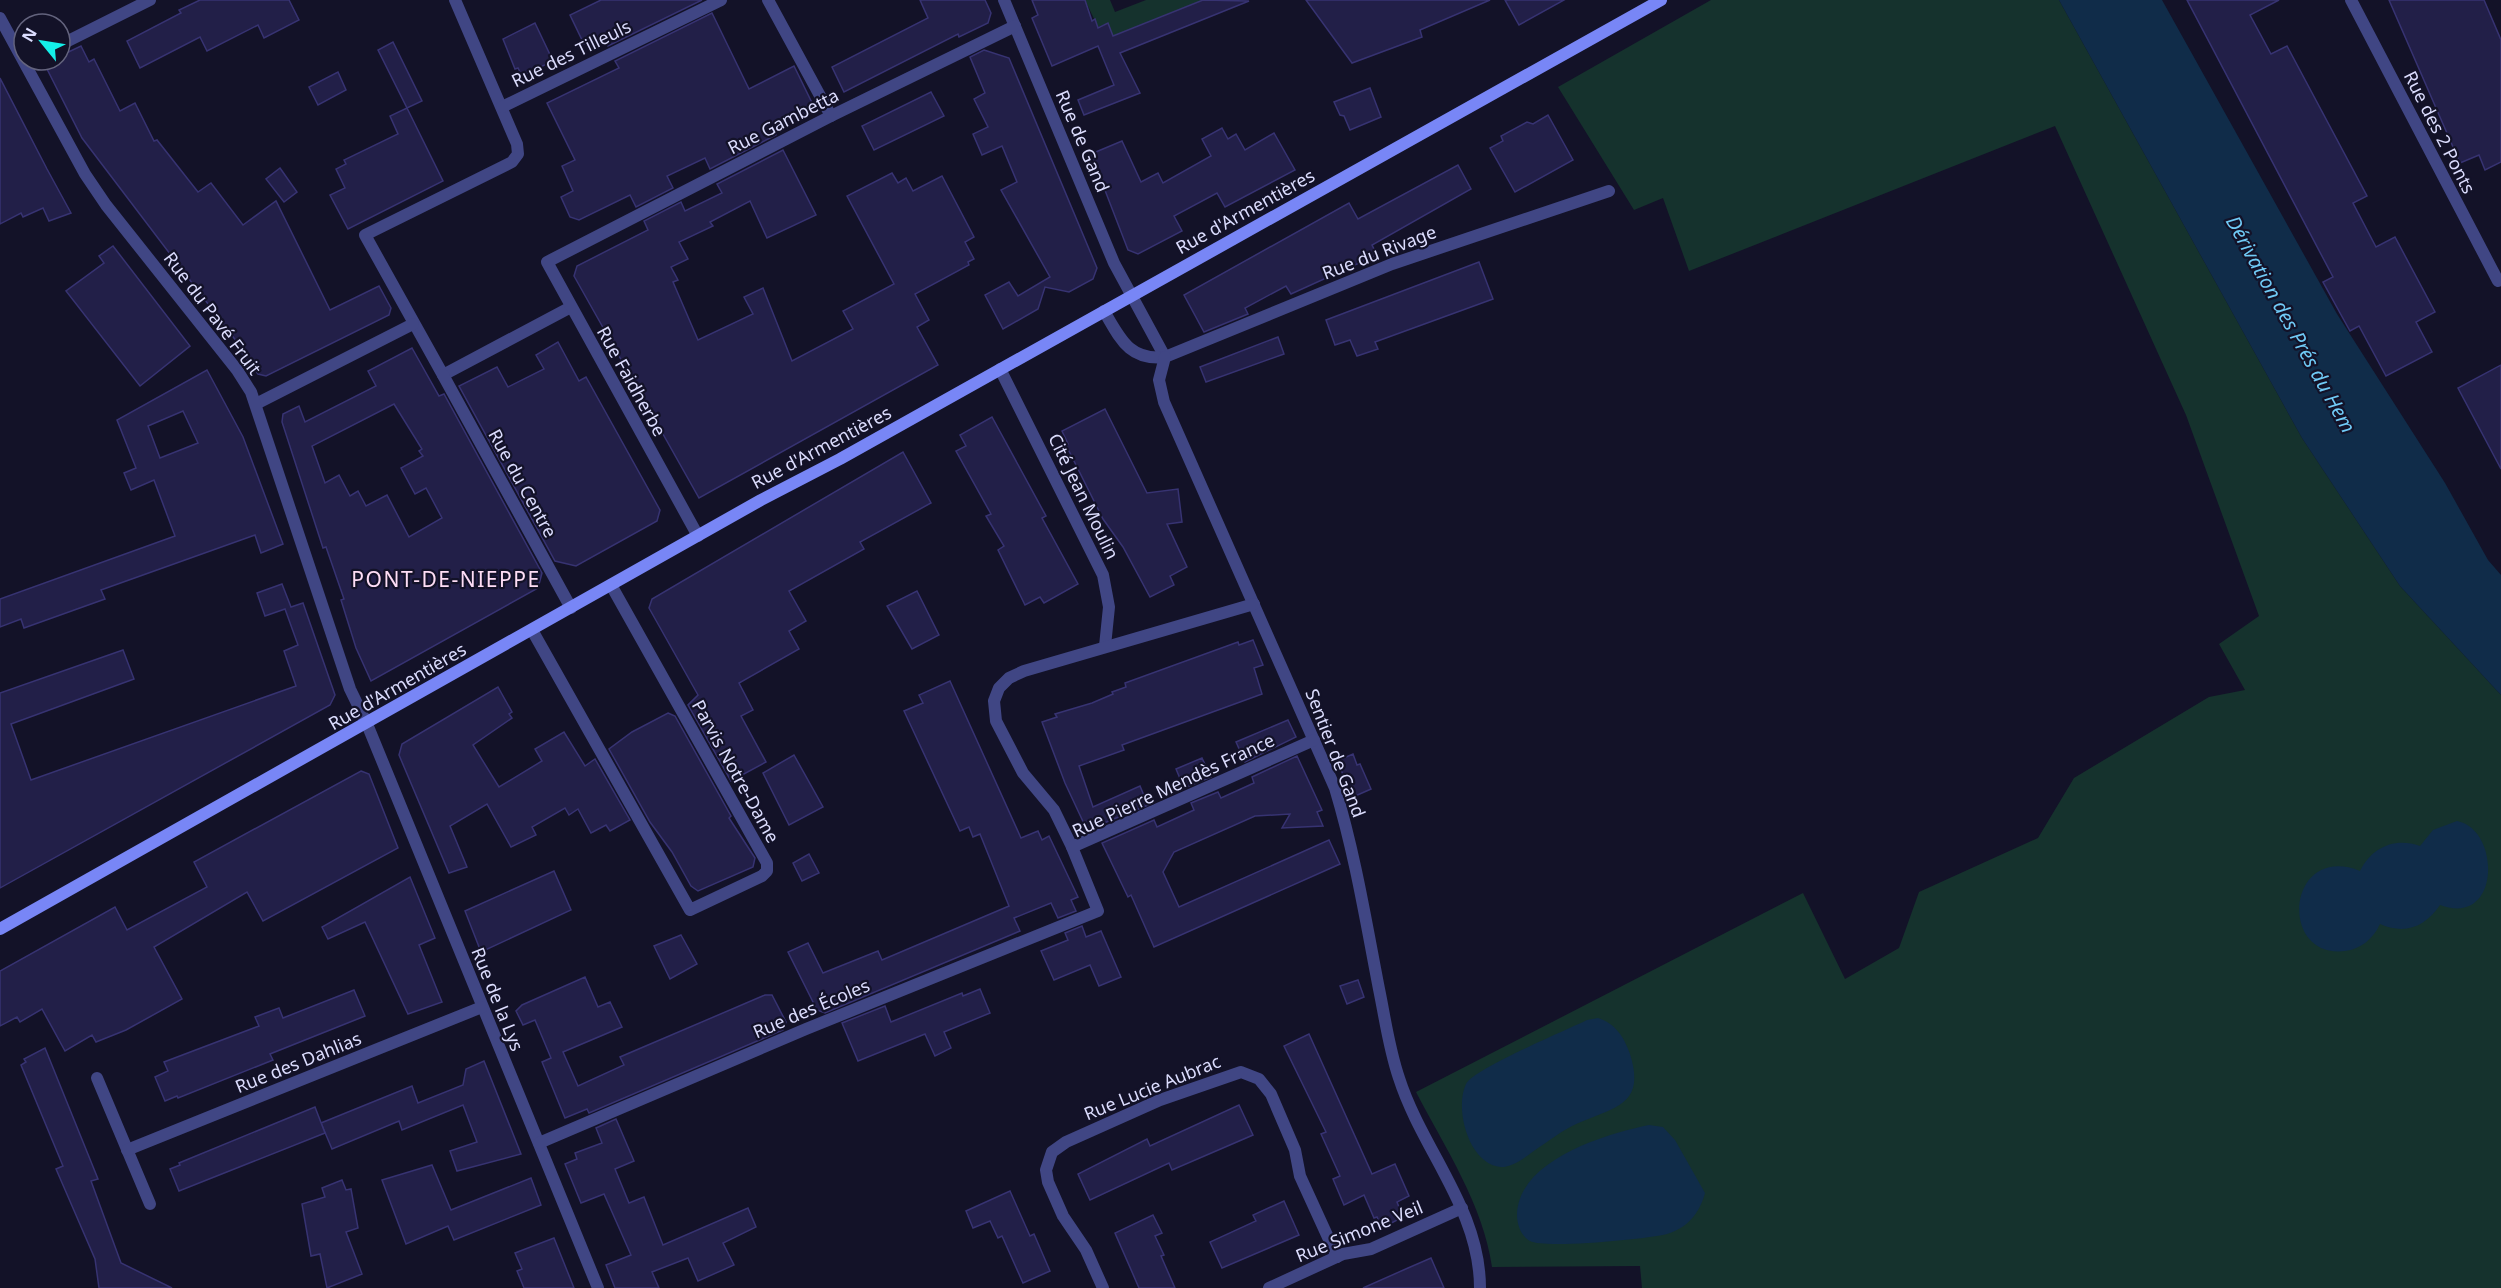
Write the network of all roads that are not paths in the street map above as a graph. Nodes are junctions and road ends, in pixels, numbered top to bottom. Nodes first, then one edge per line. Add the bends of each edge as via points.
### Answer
1 (150, 0) edge
2 (455, 0) edge
3 (721, 0) edge
4 (768, 0) edge
5 (1004, 0) edge
6 (1661, 0) edge
7 (2351, 0) edge
8 (0, 18) edge
9 (1015, 26) junction
10 (12, 38) edge
11 (72, 39) edge
12 (32, 72) edge
13 (502, 107) junction
14 (831, 116) junction
15 (1609, 191) dead end
16 (568, 252) joint
17 (2498, 281) dead end
18 (1132, 295) junction
19 (571, 307) junction
20 (1104, 311) junction
21 (413, 324) junction
22 (1165, 357) junction
23 (1000, 369) junction
24 (443, 375) junction
25 (256, 404) junction
26 (698, 536) junction
27 (611, 585) junction
28 (1254, 604) junction
29 (571, 608) junction
30 (532, 630) junction
31 (1104, 646) junction
32 (367, 724) junction
33 (1314, 740) junction
34 (1072, 847) junction
35 (1098, 910) joint
36 (0, 929) edge
37 (482, 1007) junction
38 (98, 1078) dead end
39 (539, 1143) junction
40 (127, 1150) junction
41 (150, 1204) dead end
42 (1462, 1208) junction
43 (1337, 1257) junction
44 (598, 1288) edge
45 (1103, 1288) edge
46 (1269, 1288) edge
47 (1480, 1288) edge

1 - 11 street
2 - 13 street
3 - 13 street, Rue des Tilleuls
4 - 14 street
5 - 9 street, Rue de Gand
6 - 18 main road, Rue d'Armentières
7 - 17 street, Rue des 2 Ponts
8 - 10 street, Rue du Pavé Fruit
9 - 14 street, Rue Gambetta
9 - 18 street, Rue de Gand via 1114,263
12 - 25 street, Rue du Pavé Fruit via 96,192 237,370
13 - 21 street, Rue du Centre via 518,150 515,159 365,235
14 - 16 street, Rue Gambetta
15 - 22 street, Rue du Rivage via 1392,264
16 - 19 street, Rue Faidherbe via 548,262
18 - 20 main road, Rue d'Armentières
18 - 22 street
19 - 24 street
19 - 26 street, Rue Faidherbe
20 - 22 street via 1122,341 1133,351 1145,358
20 - 23 main road, Rue d'Armentières
21 - 24 street, Rue du Centre
21 - 25 street
22 - 28 street, Sentier de Gand via 1160,374 1161,394
23 - 26 main road, Rue d'Armentières
23 - 31 street, Cité Jean Moulin via 1103,575 1109,607
24 - 29 street, Rue du Centre
25 - 32 street, Rue du Pavé Fruit via 350,689
26 - 27 main road, Rue d'Armentières
27 - 29 main road, Rue d'Armentières
27 - 30 street, Parvis Notre-Dame via 767,863 762,876 690,910
28 - 31 street
28 - 33 street, Sentier de Gand
29 - 30 main road, Rue d'Armentières
30 - 32 main road, Rue d'Armentières
31 - 34 street via 1016,674 1003,682 994,701 996,721 1023,773 1054,810
32 - 36 main road, Rue d'Armentières
32 - 37 street, Rue de la Lys
33 - 34 street, Rue Pierre Mendès France
33 - 42 street, Sentier de Gand via 1346,824 1399,1079
34 - 35 street, Rue Pierre Mendès France
35 - 39 street, Rue des Écoles
37 - 39 street, Rue de la Lys
37 - 40 street, Rue des Dahlias
38 - 40 street
39 - 44 street, Rue de la Lys
40 - 41 street
42 - 43 street, Rue Simone Veil via 1371,1249
42 - 47 street, Sentier de Gand via 1478,1254
43 - 45 street, Rue Lucie Aubrac via 1300,1176 1295,1150 1271,1094 1253,1075 1235,1073 1160,1101 1066,1142 1052,1152 1046,1170 1048,1182
43 - 46 street, Rue Simone Veil

